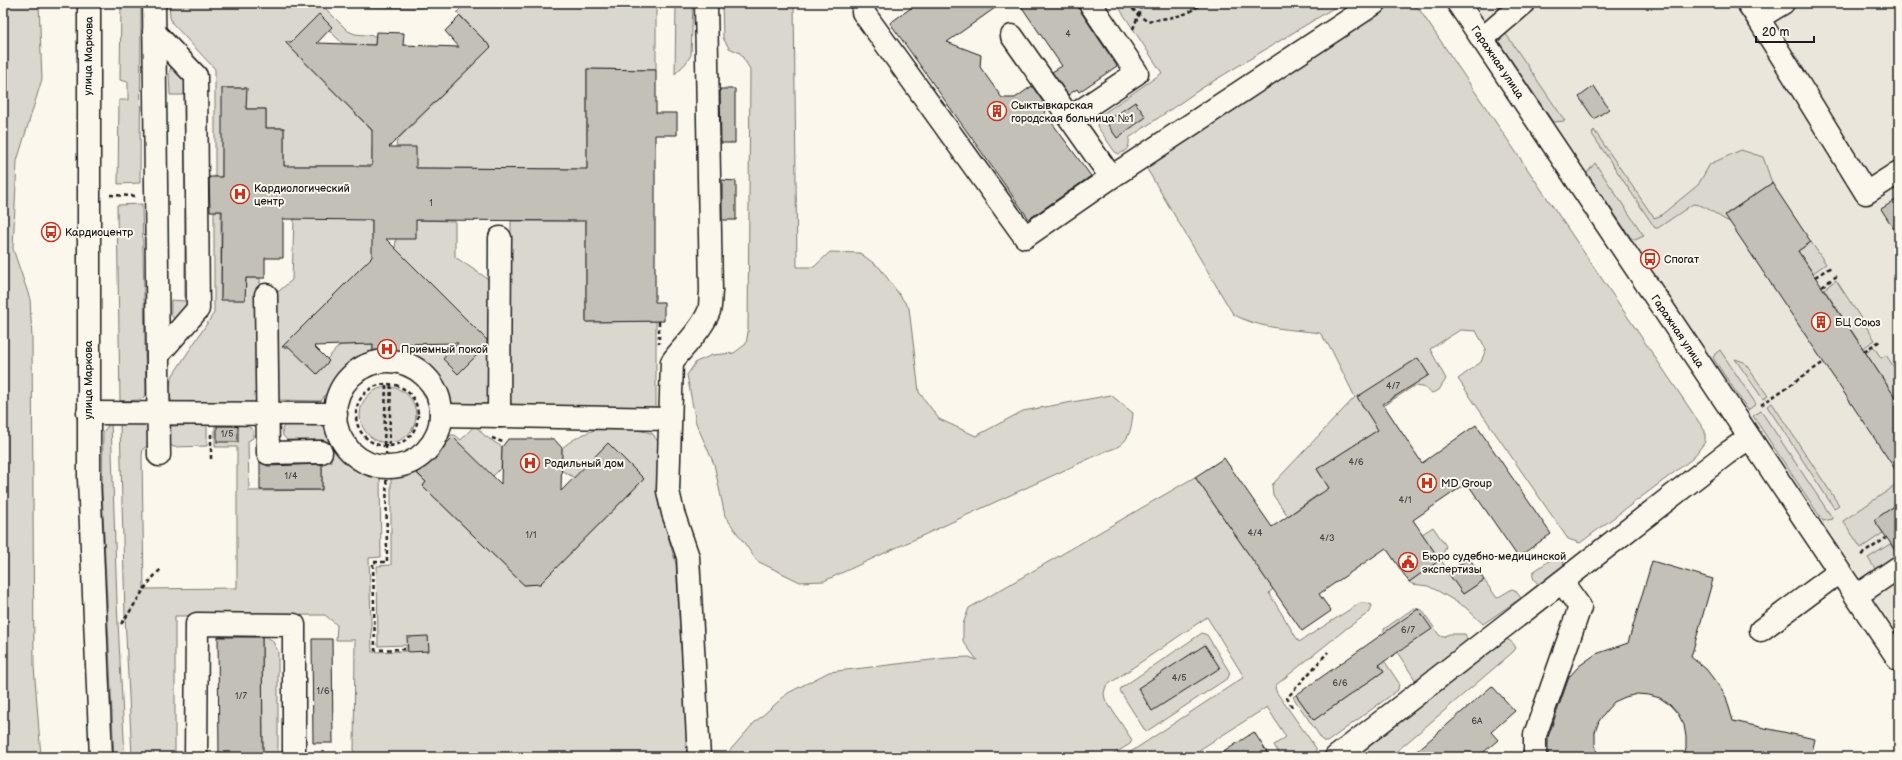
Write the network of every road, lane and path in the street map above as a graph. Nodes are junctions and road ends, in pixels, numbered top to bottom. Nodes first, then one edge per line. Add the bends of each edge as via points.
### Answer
1 (89, 3) edge
2 (154, 3) edge
3 (706, 3) edge
4 (864, 3) edge
5 (1090, 3) edge
6 (1128, 3) edge
7 (1200, 3) edge
8 (1375, 3) edge
9 (1458, 3) edge
10 (1524, 3) edge
11 (1783, 3) edge
12 (1753, 11) edge
13 (154, 32) junction
14 (1012, 36) dead end
15 (1482, 39) junction
16 (1070, 118) junction
17 (1899, 172) edge
18 (1111, 177) junction
19 (110, 195) dead end
20 (122, 196) dead end
21 (500, 238) dead end
22 (1831, 267) dead end
23 (1837, 276) dead end
24 (1815, 277) dead end
25 (1822, 286) dead end
26 (266, 295) dead end
27 (659, 321) dead end
28 (1880, 341) dead end
29 (659, 345) dead end
30 (1864, 351) dead end
31 (158, 355) junction
32 (1824, 362) dead end
33 (386, 384) junction
34 (391, 384) junction
35 (1761, 405) dead end
36 (88, 413) junction
37 (159, 414) junction
38 (268, 414) junction
39 (336, 414) junction
40 (385, 414) junction
41 (390, 414) junction
42 (441, 415) junction
43 (499, 416) junction
44 (670, 419) junction
45 (211, 427) dead end
46 (1749, 438) junction
47 (386, 451) junction
48 (321, 452) dead end
49 (159, 455) dead end
50 (211, 459) dead end
51 (1886, 538) dead end
52 (1861, 555) dead end
53 (1899, 567) edge
54 (161, 569) dead end
55 (1839, 572) junction
56 (1562, 582) junction
57 (1856, 596) junction
58 (121, 624) dead end
59 (1761, 630) dead end
60 (405, 649) dead end
61 (1328, 652) dead end
62 (1899, 660) edge
63 (1292, 707) dead end
64 (101, 757) edge
65 (196, 757) edge
66 (294, 757) edge
67 (699, 757) edge
68 (1336, 757) edge
69 (1535, 757) edge

1 - 36 street, улица Маркова
2 - 13 street
3 - 44 street via 711,292 709,311 697,331 672,362
4 - 18 street via 863,12 1025,237
5 - 16 street via 1137,73
6 - 7 path via 1147,21 1187,13 1197,8
8 - 18 street
9 - 15 street, Гаражная улица
10 - 15 street
11 - 12 street
12 - 17 street via 1866,193
13 - 31 street
13 - 31 street via 196,76 198,309
14 - 16 street
15 - 46 street, Гаражная улица
16 - 18 street
19 - 20 path
21 - 43 street
22 - 24 path
23 - 25 path
26 - 38 street
27 - 29 path
28 - 30 path
31 - 37 street
32 - 35 path
33 - 34 path
33 - 40 path
33 - 47 path via 367,391 361,398 357,412 357,421 363,434
34 - 41 path
34 - 47 path via 404,388 412,396 417,405 418,415 417,425 408,438
36 - 37 street
36 - 64 street, улица Маркова
37 - 38 street
37 - 49 street
38 - 39 street
38 - 48 street via 268,453
39 - 42 street via 341,391 352,375 374,362 386,361 410,366 425,376 436,392
39 - 47 street via 340,436 350,451 371,464
40 - 41 path
40 - 47 path
41 - 47 path
42 - 43 street
42 - 47 street via 439,429 427,450 411,461 402,465
43 - 44 street
44 - 67 street via 668,491 688,558
45 - 50 path
46 - 55 street, Гаражная улица
46 - 56 street
47 - 60 path via 387,562 373,562 375,650
51 - 52 path
53 - 57 street
54 - 58 path via 153,576
55 - 57 street, Гаражная улица
55 - 59 street
56 - 68 street
56 - 69 street via 1580,607 1536,735
57 - 62 street, Гаражная улица
61 - 63 path via 1287,698
65 - 66 street via 197,624 294,625

